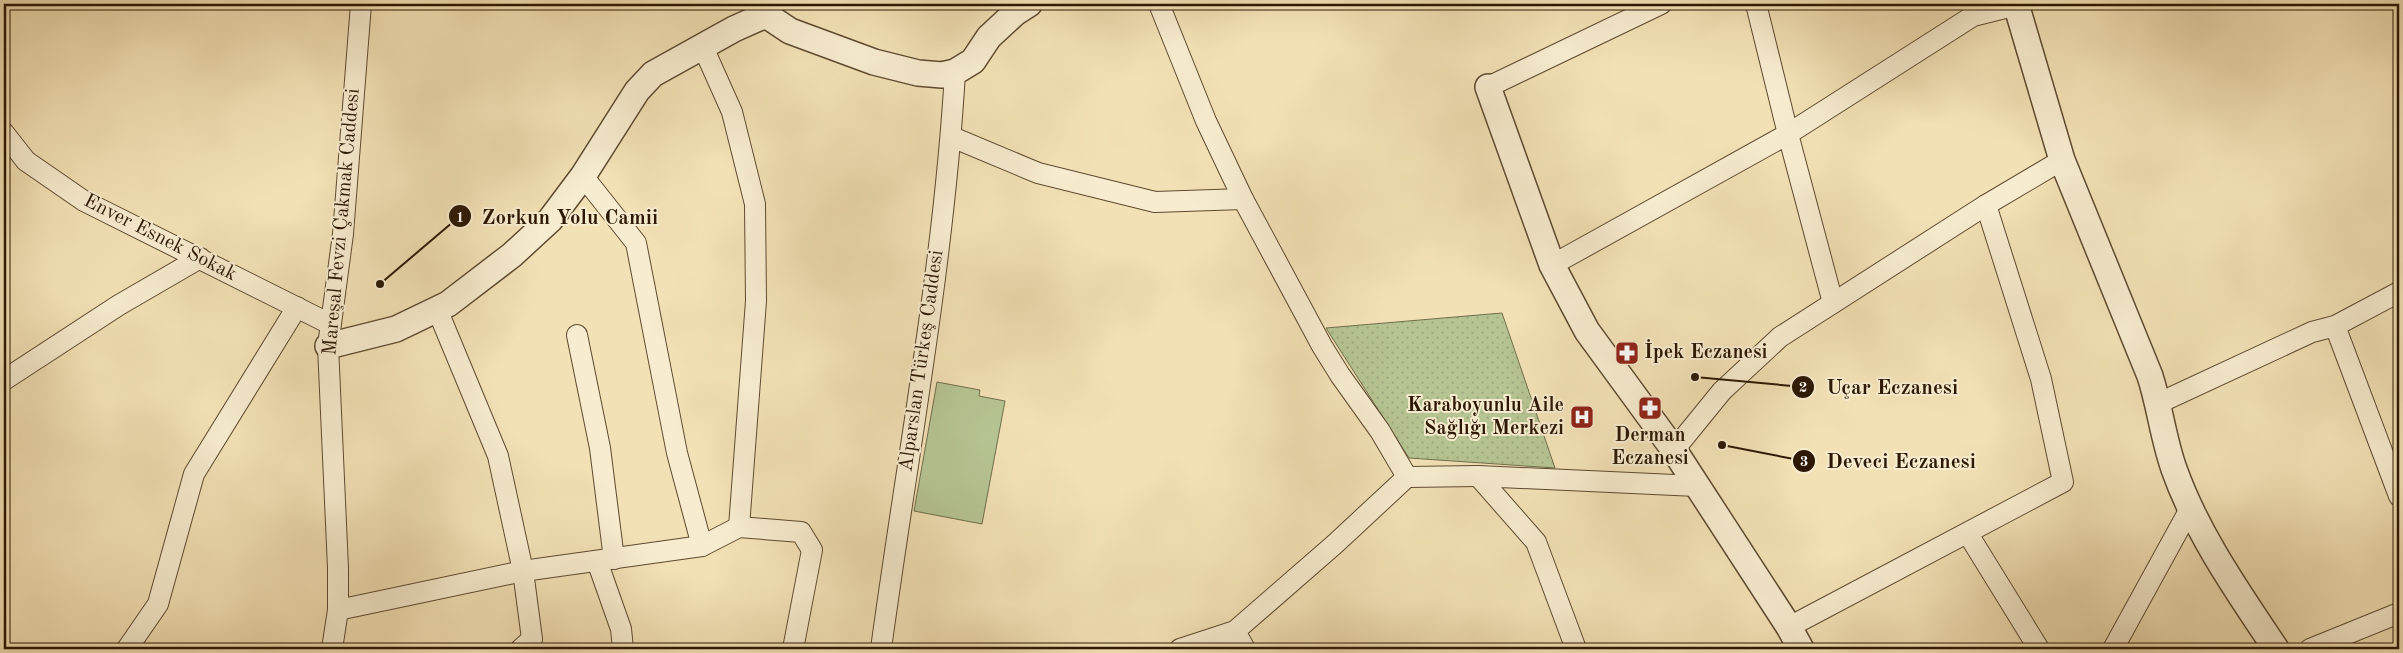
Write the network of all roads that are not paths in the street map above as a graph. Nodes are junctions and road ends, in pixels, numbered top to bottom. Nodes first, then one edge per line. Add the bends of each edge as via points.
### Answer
1 (361, 4) edge
2 (1029, 4) edge
3 (1159, 4) edge
4 (1661, 4) edge
5 (1756, 4) edge
6 (2016, 4) edge
7 (768, 10) edge
8 (703, 47) junction
9 (955, 72) junction
10 (1488, 87) joint
11 (4, 133) edge
12 (1788, 134) junction
13 (952, 137) junction
14 (2062, 160) junction
15 (583, 176) junction
16 (1243, 199) junction
17 (1986, 205) junction
18 (200, 258) junction
19 (1552, 265) junction
20 (2398, 296) edge
21 (1833, 303) junction
22 (297, 307) junction
23 (437, 309) junction
24 (2335, 326) junction
25 (329, 335) junction
26 (577, 335) dead end
27 (4, 380) edge
28 (2159, 403) junction
29 (1674, 450) junction
30 (1478, 476) junction
31 (1407, 477) junction
32 (1696, 486) junction
33 (2399, 496) edge
34 (2191, 507) junction
35 (739, 527) junction
36 (1968, 534) junction
37 (702, 546) junction
38 (606, 560) junction
39 (523, 571) junction
40 (338, 610) junction
41 (2399, 613) edge
42 (1789, 627) junction
43 (1235, 631) junction
44 (127, 649) edge
45 (332, 649) edge
46 (521, 649) edge
47 (623, 649) edge
48 (793, 649) edge
49 (882, 649) edge
50 (1180, 649) edge
51 (1245, 649) edge
52 (1576, 649) edge
53 (1801, 649) edge
54 (2039, 649) edge
55 (2113, 649) edge
56 (2276, 649) edge
57 (2310, 649) edge

1 - 25 street, Mareşal Fevzi Çakmak Caddesi via 343,234
2 - 9 street via 989,38 973,61
3 - 16 street via 1206,121
4 - 10 street
5 - 12 street
6 - 12 street via 1973,16
6 - 14 street
7 - 8 street via 761,17
7 - 9 street via 790,31 874,62 918,73 942,75
8 - 15 street via 653,74 637,91
8 - 35 street via 732,112 755,204 756,301
9 - 13 street, Alparslan Türkeş Caddesi
10 - 19 street
11 - 18 street, Enver Esnek Sokak via 26,161 60,186 116,219
12 - 19 street
12 - 21 street
13 - 16 street via 1038,173 1154,202
13 - 49 street, Alparslan Türkeş Caddesi
14 - 17 street
14 - 28 street
15 - 23 street via 539,231 448,304
15 - 37 street via 636,243 677,453
16 - 31 street via 1318,339
17 - 21 street
17 - 36 street via 2041,378 2063,482
18 - 22 street, Enver Esnek Sokak
18 - 27 street via 119,305
19 - 29 street via 1587,332
20 - 24 street
21 - 29 street via 1780,336 1722,391
22 - 25 street, Enver Esnek Sokak
22 - 44 street via 194,474 158,604
23 - 25 street via 396,328
23 - 39 street via 498,456
24 - 28 street via 2312,332
24 - 33 street
25 - 40 street, Mareşal Fevzi Çakmak Caddesi
26 - 38 street via 600,448
28 - 34 street via 2174,470
29 - 32 street
30 - 31 street
30 - 32 street
30 - 52 street via 1536,542
31 - 43 street
32 - 42 street
34 - 55 street
34 - 56 street via 2224,572
35 - 37 street
35 - 48 street via 801,532 812,550
36 - 42 street
36 - 54 street
37 - 38 street
38 - 39 street
38 - 47 street
39 - 40 street
39 - 46 street via 532,639
40 - 45 street, Mareşal Fevzi Çakmak Caddesi
41 - 57 street
42 - 53 street
43 - 50 street
43 - 51 street

